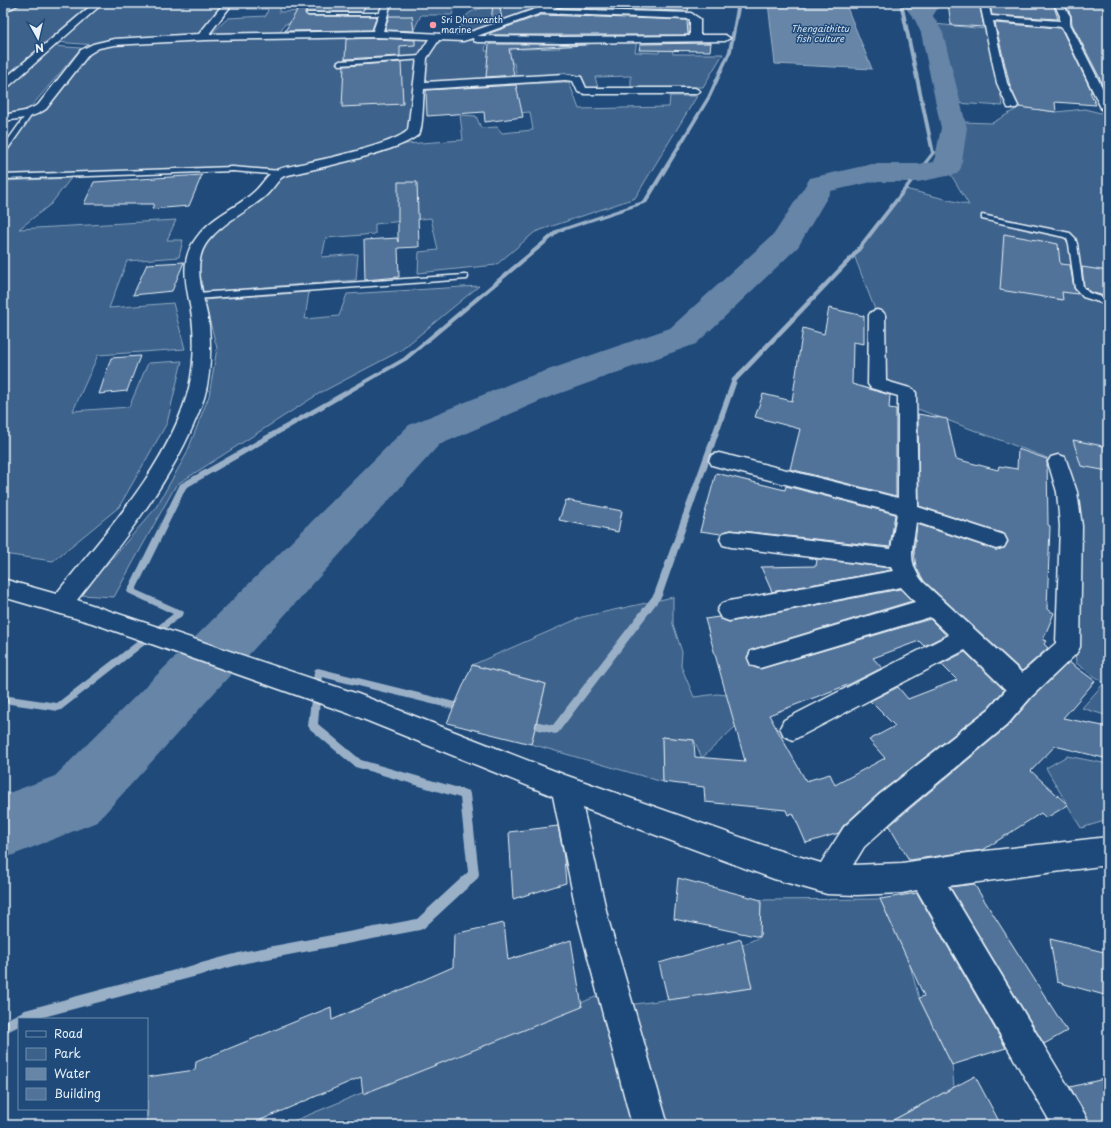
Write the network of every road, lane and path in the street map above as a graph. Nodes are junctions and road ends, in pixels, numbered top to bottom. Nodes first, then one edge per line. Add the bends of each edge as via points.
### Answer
1 (17, 3) edge
2 (99, 3) edge
3 (229, 3) edge
4 (387, 3) edge
5 (560, 3) edge
6 (984, 3) edge
7 (1058, 3) edge
8 (3, 10) edge
9 (537, 11) junction
10 (308, 14) dead end
11 (383, 14) junction
12 (988, 18) junction
13 (1065, 24) junction
14 (482, 32) junction
15 (377, 34) junction
16 (201, 38) junction
17 (436, 38) junction
18 (463, 38) junction
19 (695, 38) junction
20 (725, 38) dead end
21 (562, 40) junction
22 (51, 43) junction
23 (66, 44) dead end
24 (81, 45) dead end
25 (96, 46) junction
26 (422, 58) junction
27 (340, 63) dead end
28 (3, 86) edge
29 (418, 86) junction
30 (695, 91) dead end
31 (1012, 106) dead end
32 (1108, 110) edge
33 (30, 114) junction
34 (3, 118) edge
35 (3, 152) edge
36 (280, 173) junction
37 (3, 177) edge
38 (985, 216) dead end
39 (464, 277) dead end
40 (196, 296) junction
41 (1108, 302) edge
42 (878, 315) dead end
43 (719, 460) dead end
44 (1058, 462) dead end
45 (907, 510) junction
46 (731, 539) dead end
47 (996, 541) dead end
48 (903, 568) junction
49 (3, 588) edge
50 (61, 604) junction
51 (934, 606) junction
52 (729, 611) dead end
53 (967, 637) junction
54 (760, 658) dead end
55 (1022, 689) junction
56 (793, 728) dead end
57 (564, 788) junction
58 (1108, 851) edge
59 (926, 875) junction
60 (827, 879) junction
61 (650, 1125) edge
62 (1072, 1125) edge

1 - 8 street
2 - 22 street
3 - 16 street
4 - 11 street
5 - 9 street
6 - 12 street
7 - 13 street via 1065,16
9 - 14 street
9 - 19 street via 609,16 691,16 695,18
10 - 11 lane
11 - 15 street
12 - 13 street
12 - 31 street via 1002,82
13 - 32 street
14 - 18 street
14 - 21 street via 556,33 562,35
15 - 16 street
15 - 17 street
16 - 25 street via 114,42
17 - 18 street
17 - 26 street
18 - 21 street
19 - 20 street
19 - 21 street via 605,36
22 - 23 street
22 - 28 street
24 - 25 street
25 - 33 street via 85,52 42,107
26 - 27 lane
26 - 29 street
29 - 30 street via 565,77 577,79 585,92
29 - 36 street via 414,131 409,137 341,159
33 - 34 street
33 - 35 lane
36 - 37 lane via 233,169
36 - 40 street via 258,195 215,226 197,247 192,260 191,276
38 - 41 lane via 1067,235 1073,244 1078,288 1086,295
39 - 40 lane
40 - 50 street via 200,318 201,368 195,396 170,454 142,500
42 - 45 street via 877,384 907,393
43 - 45 street
44 - 55 street via 1067,492 1071,526 1068,647
45 - 47 street
45 - 48 street
46 - 48 street
48 - 51 street via 914,588
48 - 52 street
49 - 50 street
50 - 57 street via 358,705
51 - 53 street
51 - 54 street
53 - 55 street
53 - 56 street
55 - 60 street via 998,717 854,837
57 - 60 street via 774,864
57 - 61 street via 593,919
58 - 59 street
59 - 60 street via 857,880
59 - 62 street

